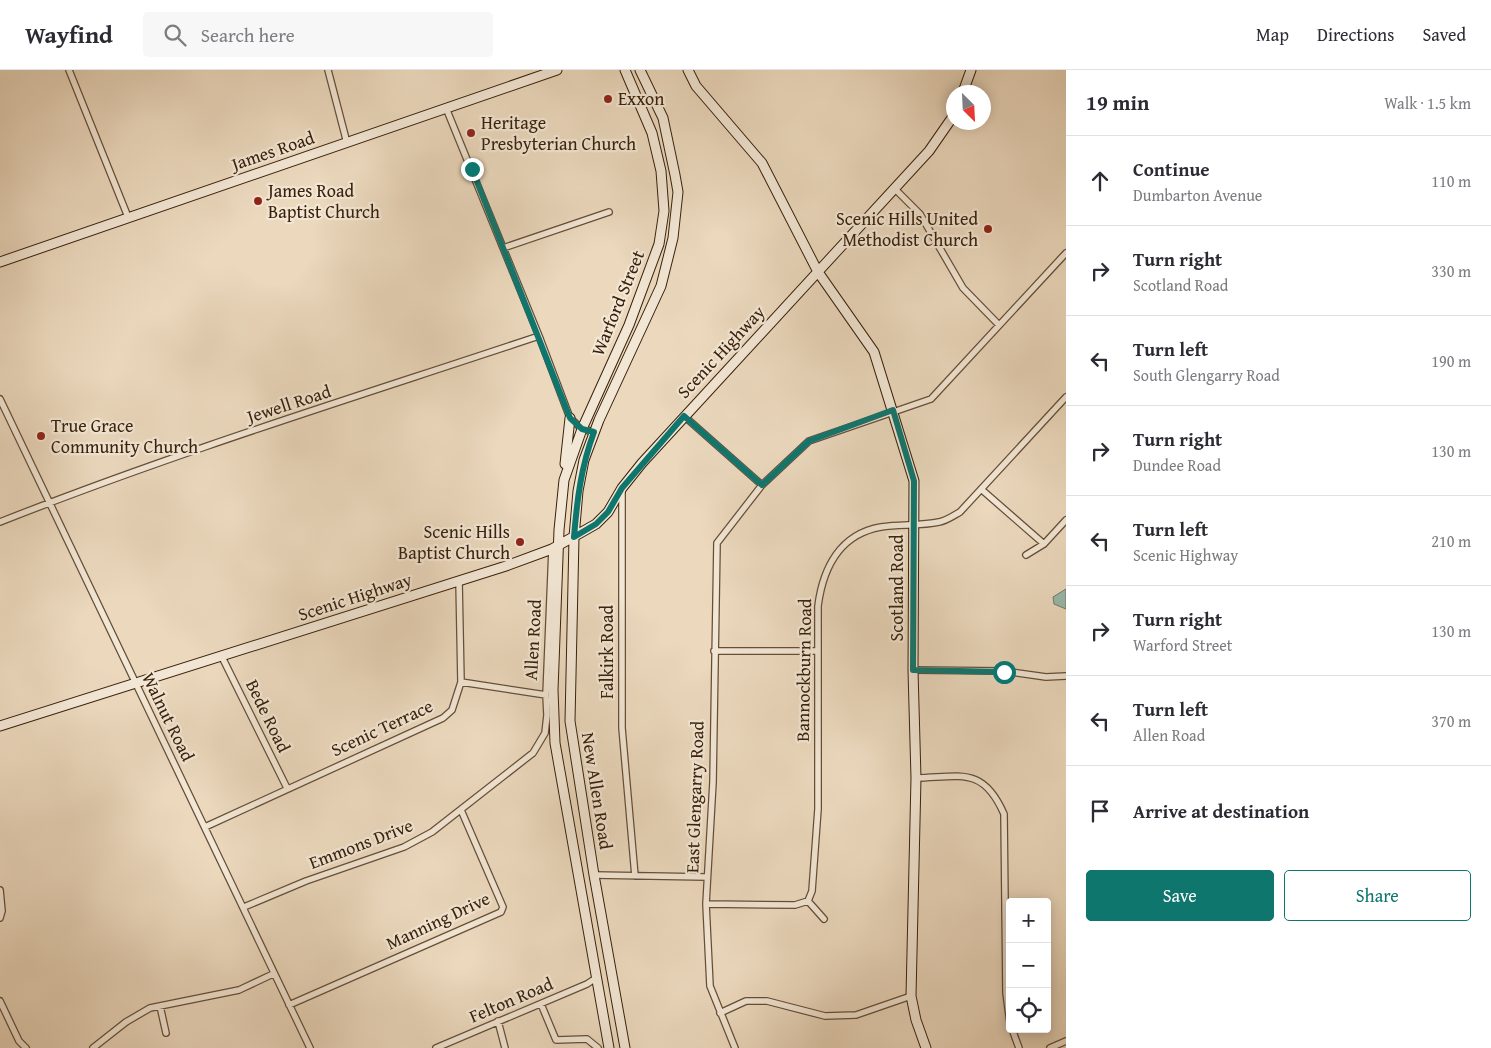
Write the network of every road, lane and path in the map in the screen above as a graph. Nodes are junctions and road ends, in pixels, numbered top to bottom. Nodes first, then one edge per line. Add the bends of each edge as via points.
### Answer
1 (69, 70) edge
2 (328, 70) edge
3 (557, 70) edge
4 (625, 70) edge
5 (640, 70) edge
6 (688, 70) edge
7 (972, 70) edge
8 (966, 85) edge
9 (446, 108) junction
10 (946, 127) edge
11 (347, 143) junction
12 (894, 188) junction
13 (608, 212) dead end
14 (128, 217) junction
15 (504, 248) junction
16 (1066, 254) edge
17 (0, 262) edge
18 (818, 272) junction
19 (999, 325) junction
20 (539, 336) junction
21 (1066, 397) edge
22 (0, 399) edge
23 (893, 410) junction
24 (684, 416) junction
25 (570, 418) junction
26 (582, 429) junction
27 (594, 432) junction
28 (564, 480) junction
29 (762, 485) junction
30 (622, 488) junction
31 (981, 489) junction
32 (48, 503) junction
33 (1066, 520) edge
34 (0, 522) edge
35 (913, 524) junction
36 (574, 537) junction
37 (1044, 544) junction
38 (556, 547) junction
39 (1026, 555) dead end
40 (459, 581) junction
41 (714, 651) junction
42 (817, 651) junction
43 (222, 657) junction
44 (913, 670) junction
45 (1066, 676) edge
46 (461, 682) junction
47 (136, 684) junction
48 (546, 694) junction
49 (0, 726) edge
50 (544, 733) joint
51 (916, 778) junction
52 (287, 788) junction
53 (462, 810) junction
54 (205, 827) junction
55 (594, 876) junction
56 (635, 876) junction
57 (706, 877) junction
58 (0, 890) edge
59 (808, 901) junction
60 (706, 904) junction
61 (244, 907) junction
62 (0, 918) edge
63 (824, 919) dead end
64 (273, 974) junction
65 (596, 978) junction
66 (1006, 993) edge
67 (912, 996) junction
68 (0, 1001) edge
69 (541, 1004) junction
70 (289, 1005) junction
71 (160, 1006) junction
72 (1, 1008) edge
73 (720, 1013) junction
74 (498, 1021) junction
75 (166, 1033) dead end
76 (1013, 1033) edge
77 (1066, 1042) edge
78 (26, 1048) edge
79 (94, 1048) edge
80 (310, 1048) edge
81 (436, 1048) edge
82 (505, 1048) edge
83 (598, 1048) edge
84 (609, 1048) edge
85 (626, 1048) edge
86 (734, 1048) edge
87 (926, 1048) edge
88 (1019, 1048) edge
89 (1050, 1048) edge

1 - 14 street
2 - 11 street
3 - 9 main road, James Road
4 - 26 main road, Warford Street via 652,133 661,170 664,211 659,244 630,325
5 - 27 main road, Warford Street via 663,118 675,176 678,192 673,238 661,286
6 - 18 main road, Scotland Road via 696,86 762,163
7 - 8 main road
9 - 11 main road, James Road
9 - 15 street
10 - 12 main road, Scenic Highway via 929,151
11 - 14 main road, James Road
12 - 18 main road, Scenic Highway
12 - 19 street via 920,214 963,288
13 - 15 street
14 - 17 main road, James Road
15 - 20 street
16 - 19 street
18 - 23 main road, Scotland Road via 874,352
18 - 24 main road, Scenic Highway
19 - 23 street via 931,399
20 - 25 street
20 - 32 street, Jewell Road
21 - 31 street, Bannockburn Road
22 - 32 street, Walnut Road
23 - 29 street via 809,441
23 - 35 main road, Scotland Road via 914,481
24 - 29 street
24 - 30 main road, Scenic Highway
25 - 26 street
25 - 28 main road
26 - 27 street
26 - 28 main road, Warford Street
27 - 36 main road, Warford Street via 579,483
28 - 38 main road, Warford Street
29 - 41 street, East Glengarry Road via 717,543
30 - 36 main road, Scenic Highway via 608,512 596,524
30 - 56 street, Falkirk Road via 622,728
31 - 35 street, Bannockburn Road via 960,512 940,522
31 - 37 street
32 - 34 street, Jewell Road
32 - 47 street, Walnut Road
33 - 37 street
35 - 42 street, Bannockburn Road via 879,527 852,538 834,557 822,582
35 - 44 main road, Scotland Road
36 - 38 main road, Scenic Highway
36 - 55 main road, New Allen Road via 570,721
37 - 39 street
38 - 40 main road, Scenic Highway
38 - 48 street, Allen Road
38 - 65 main road, New Allen Road via 555,743
40 - 43 main road, Scenic Highway
40 - 46 street, Scenic Terrace
41 - 42 street
41 - 57 street, East Glengarry Road via 713,782
42 - 59 street, Bannockburn Road via 818,809 812,891
43 - 47 main road, Scenic Highway
43 - 52 street, Bede Road
44 - 45 street
44 - 51 main road, Scotland Road
46 - 48 street
46 - 52 street, Scenic Terrace via 452,710 443,718
47 - 49 main road, Scenic Highway
47 - 54 street, Walnut Road
48 - 50 street, Allen Road
50 - 53 street, Emmons Drive via 533,753
51 - 66 street via 964,777 979,780 993,792 1004,814
51 - 67 main road, Scotland Road
52 - 54 street, Scenic Terrace
53 - 61 street, Emmons Drive via 404,847 306,881
53 - 70 street, Manning Drive via 503,907 501,912
54 - 61 street, Walnut Road
55 - 56 street
55 - 85 main road, New Allen Road
56 - 57 street
57 - 60 street, East Glengarry Road
58 - 62 street
59 - 60 street via 795,905
59 - 63 street
60 - 73 street, East Glengarry Road via 710,986
61 - 64 street, Walnut Road
64 - 70 street, Walnut Road
64 - 71 street via 239,990
65 - 69 street, Felton Road
65 - 84 main road, New Allen Road
67 - 73 street via 856,1015 825,1016 767,1000 746,1001
67 - 87 main road, Scotland Road
68 - 72 street
69 - 74 street, Felton Road
69 - 83 street via 556,1040 587,1039
70 - 80 street, Walnut Road
71 - 75 street
71 - 79 street via 126,1022
72 - 78 street
73 - 86 street, East Glengarry Road
74 - 81 street, Felton Road
74 - 82 street
76 - 88 street
77 - 89 street

